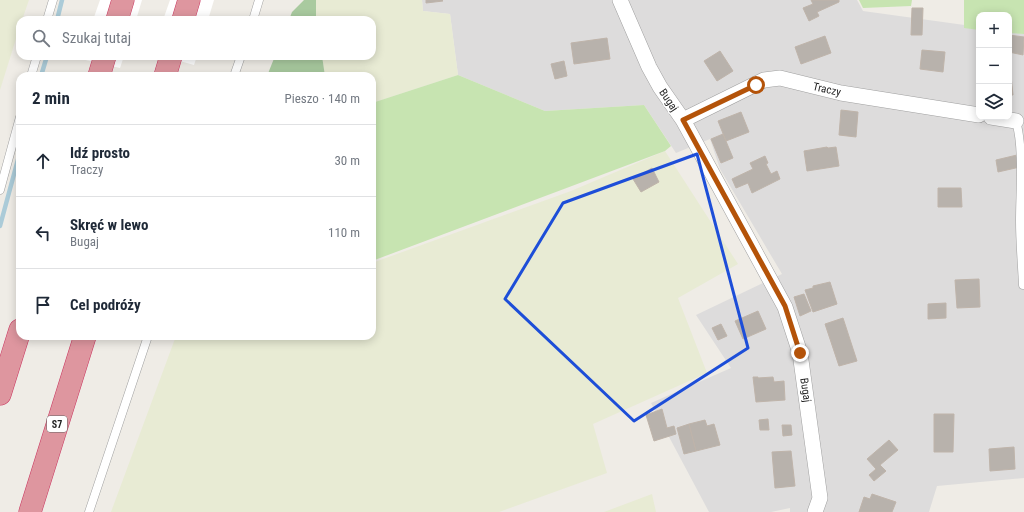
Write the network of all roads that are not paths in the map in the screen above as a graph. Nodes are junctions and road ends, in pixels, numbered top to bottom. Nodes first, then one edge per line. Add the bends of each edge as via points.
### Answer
1 (53, 0) edge
2 (123, 0) edge
3 (189, 0) edge
4 (259, 0) edge
5 (620, 0) edge
6 (48, 16) edge
7 (118, 16) edge
8 (184, 16) edge
9 (254, 16) edge
10 (36, 60) edge
11 (240, 60) edge
12 (32, 72) edge
13 (235, 72) edge
14 (976, 115) edge
15 (683, 120) junction
16 (1010, 120) edge
17 (1016, 121) joint
18 (16, 132) edge
19 (0, 190) edge
20 (1022, 232) edge
21 (1024, 285) edge
22 (17, 340) edge
23 (84, 340) edge
24 (147, 340) edge
25 (0, 394) edge
26 (30, 512) edge
27 (89, 512) edge
28 (815, 512) edge

1 - 6 lane
2 - 7 highway
3 - 8 highway
4 - 9 lane
5 - 15 street, Bugaj via 649,67
10 - 12 lane
11 - 13 lane
14 - 15 street, Traczy via 842,93 780,78 764,80
15 - 28 street, Bugaj via 785,306 800,353 820,498
16 - 17 street
17 - 20 lane via 1020,129 1024,161
18 - 19 lane
20 - 21 lane
22 - 25 highway
23 - 26 highway, S7
24 - 27 lane

